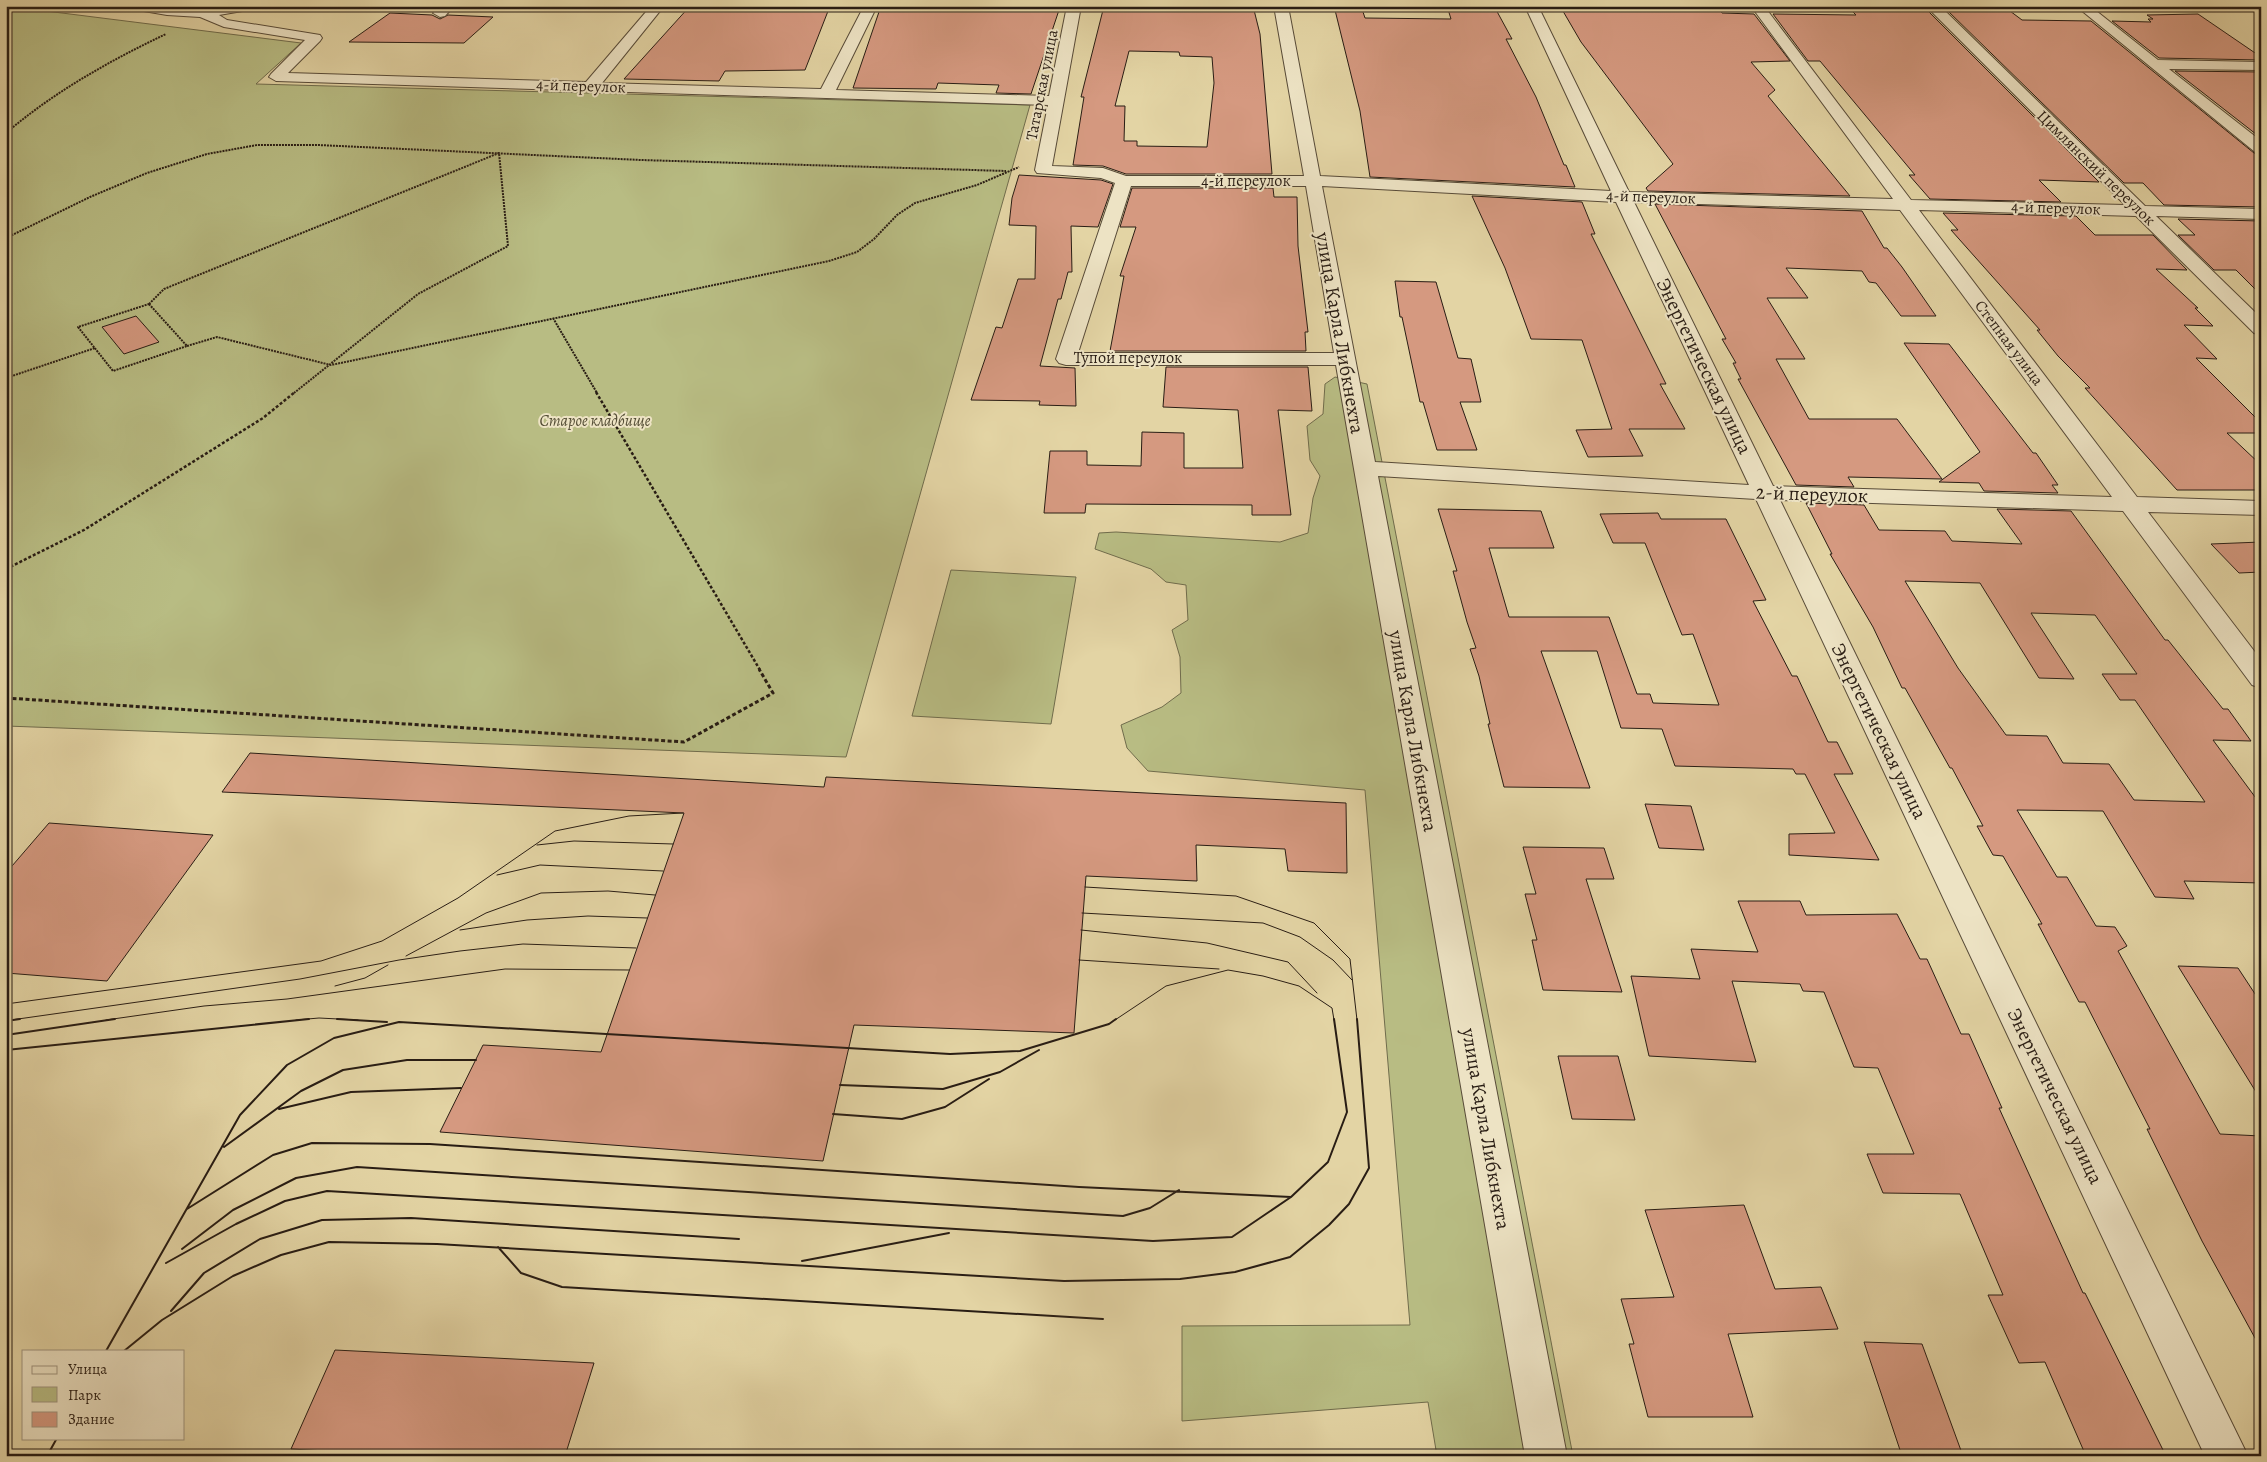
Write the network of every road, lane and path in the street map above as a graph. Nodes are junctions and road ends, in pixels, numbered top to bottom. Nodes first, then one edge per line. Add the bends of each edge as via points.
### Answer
1 (137, 6) edge
2 (249, 6) edge
3 (658, 6) edge
4 (871, 6) edge
5 (1074, 6) edge
6 (1281, 6) edge
7 (1531, 6) edge
8 (1757, 6) edge
9 (1932, 6) edge
10 (2082, 6) edge
11 (206, 15) junction
12 (2154, 64) junction
13 (2261, 66) edge
14 (591, 86) junction
15 (826, 94) junction
16 (1057, 100) junction
17 (2236, 129) junction
18 (2261, 130) edge
19 (6, 132) edge
20 (2261, 149) edge
21 (499, 153) junction
22 (1044, 167) junction
23 (1006, 171) junction
24 (1124, 181) junction
25 (1313, 182) junction
26 (1623, 197) junction
27 (1905, 204) junction
28 (2140, 210) junction
29 (2261, 214) edge
30 (6, 238) edge
31 (149, 304) junction
32 (554, 318) junction
33 (2261, 329) edge
34 (187, 346) junction
35 (95, 348) junction
36 (1346, 359) junction
37 (331, 365) junction
38 (8, 375) edge
39 (6, 384) edge
40 (1364, 468) junction
41 (1765, 493) junction
42 (2129, 503) junction
43 (2261, 508) edge
44 (6, 569) edge
45 (2261, 679) edge
46 (6, 698) edge
47 (1546, 1456) edge
48 (2227, 1456) edge

1 - 11 street
2 - 11 street
3 - 14 street
4 - 15 street
5 - 16 street, Татарская улица
6 - 25 street, улица Карла Либкнехта
7 - 26 street, Энергетическая улица
8 - 27 street, Степная улица
9 - 28 street, Цимлянский переулок
10 - 12 street
11 - 14 street, 4-й переулок via 224,23 315,38 276,77
11 - 19 path via 146,43 69,87
12 - 13 street
12 - 17 street
14 - 15 street, 4-й переулок
15 - 16 street, 4-й переулок
16 - 22 street, Татарская улица
17 - 18 street
17 - 20 street
21 - 23 path
21 - 30 path via 318,145 238,148 160,168 94,194
21 - 31 path via 164,289
21 - 37 path via 508,246 418,294
22 - 23 path via 1026,165
22 - 24 street, 4-й переулок via 1103,173
23 - 32 path via 977,185 915,203 857,252 829,261
24 - 25 street, 4-й переулок
24 - 36 street, Тупой переулок via 1066,358
25 - 26 street, 4-й переулок
25 - 36 street, улица Карла Либкнехта
26 - 27 street, 4-й переулок
26 - 41 street, Энергетическая улица
27 - 28 street, 4-й переулок
27 - 42 street, Степная улица
28 - 29 street, 4-й переулок
28 - 33 street, Цимлянский переулок
31 - 34 path
31 - 35 path via 78,327
32 - 37 path
32 - 46 path via 773,693 684,742
34 - 35 path via 113,371
34 - 37 path via 217,337
35 - 38 path
36 - 40 street, улица Карла Либкнехта
37 - 44 path via 263,418 222,444 84,530
38 - 39 path
40 - 41 street, 2-й переулок
40 - 47 street, улица Карла Либкнехта
41 - 42 street, 2-й переулок
41 - 48 street, Энергетическая улица
42 - 43 street, 2-й переулок
42 - 45 street, Степная улица

